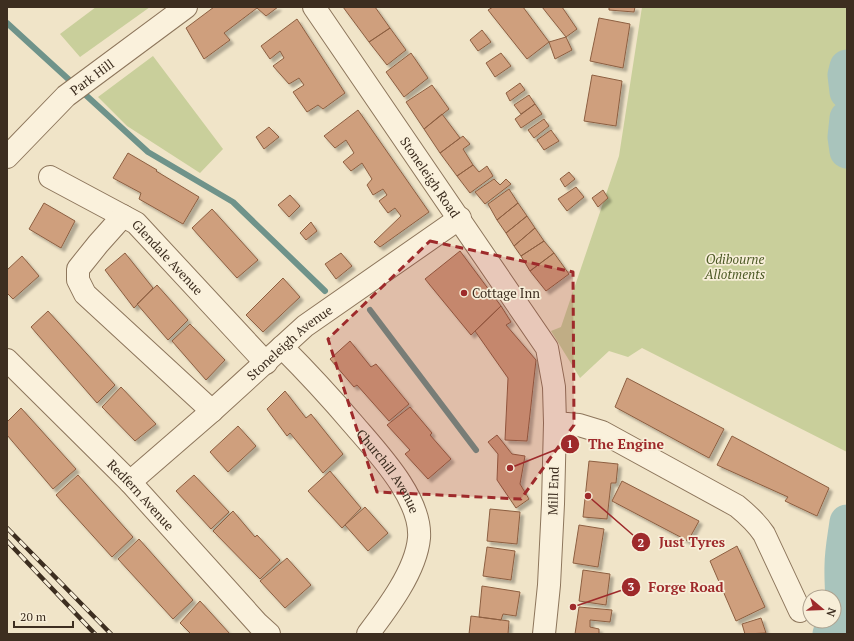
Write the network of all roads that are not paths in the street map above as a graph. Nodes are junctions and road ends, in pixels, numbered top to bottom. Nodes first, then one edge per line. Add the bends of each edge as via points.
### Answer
1 (186, 7) edge
2 (314, 7) edge
3 (7, 157) edge
4 (50, 176) dead end
5 (123, 216) junction
6 (460, 218) junction
7 (282, 347) junction
8 (547, 348) joint
9 (7, 360) edge
10 (266, 362) junction
11 (212, 411) junction
12 (555, 423) junction
13 (130, 482) junction
14 (800, 611) dead end
15 (374, 626) edge
16 (269, 634) edge
17 (544, 634) edge

1 - 3 street, Park Hill via 66,96
2 - 6 street, Stoneleigh Road
4 - 5 street, Glendale Avenue
5 - 10 street, Glendale Avenue via 136,223
5 - 11 street via 78,269 78,280 85,294
6 - 7 street, Stoneleigh Avenue via 305,326
6 - 8 street, Stoneleigh Road
7 - 10 street, Stoneleigh Avenue
7 - 15 street, Churchill Avenue via 376,450 392,470 412,504 418,523 416,554 406,577
8 - 12 street, Mill End via 554,387
9 - 13 street, Redfern Avenue
10 - 11 street, Stoneleigh Avenue
11 - 13 street, Stoneleigh Avenue
12 - 14 street via 579,424 602,432 748,514 764,534
12 - 17 street, Mill End via 549,585
13 - 16 street, Redfern Avenue

